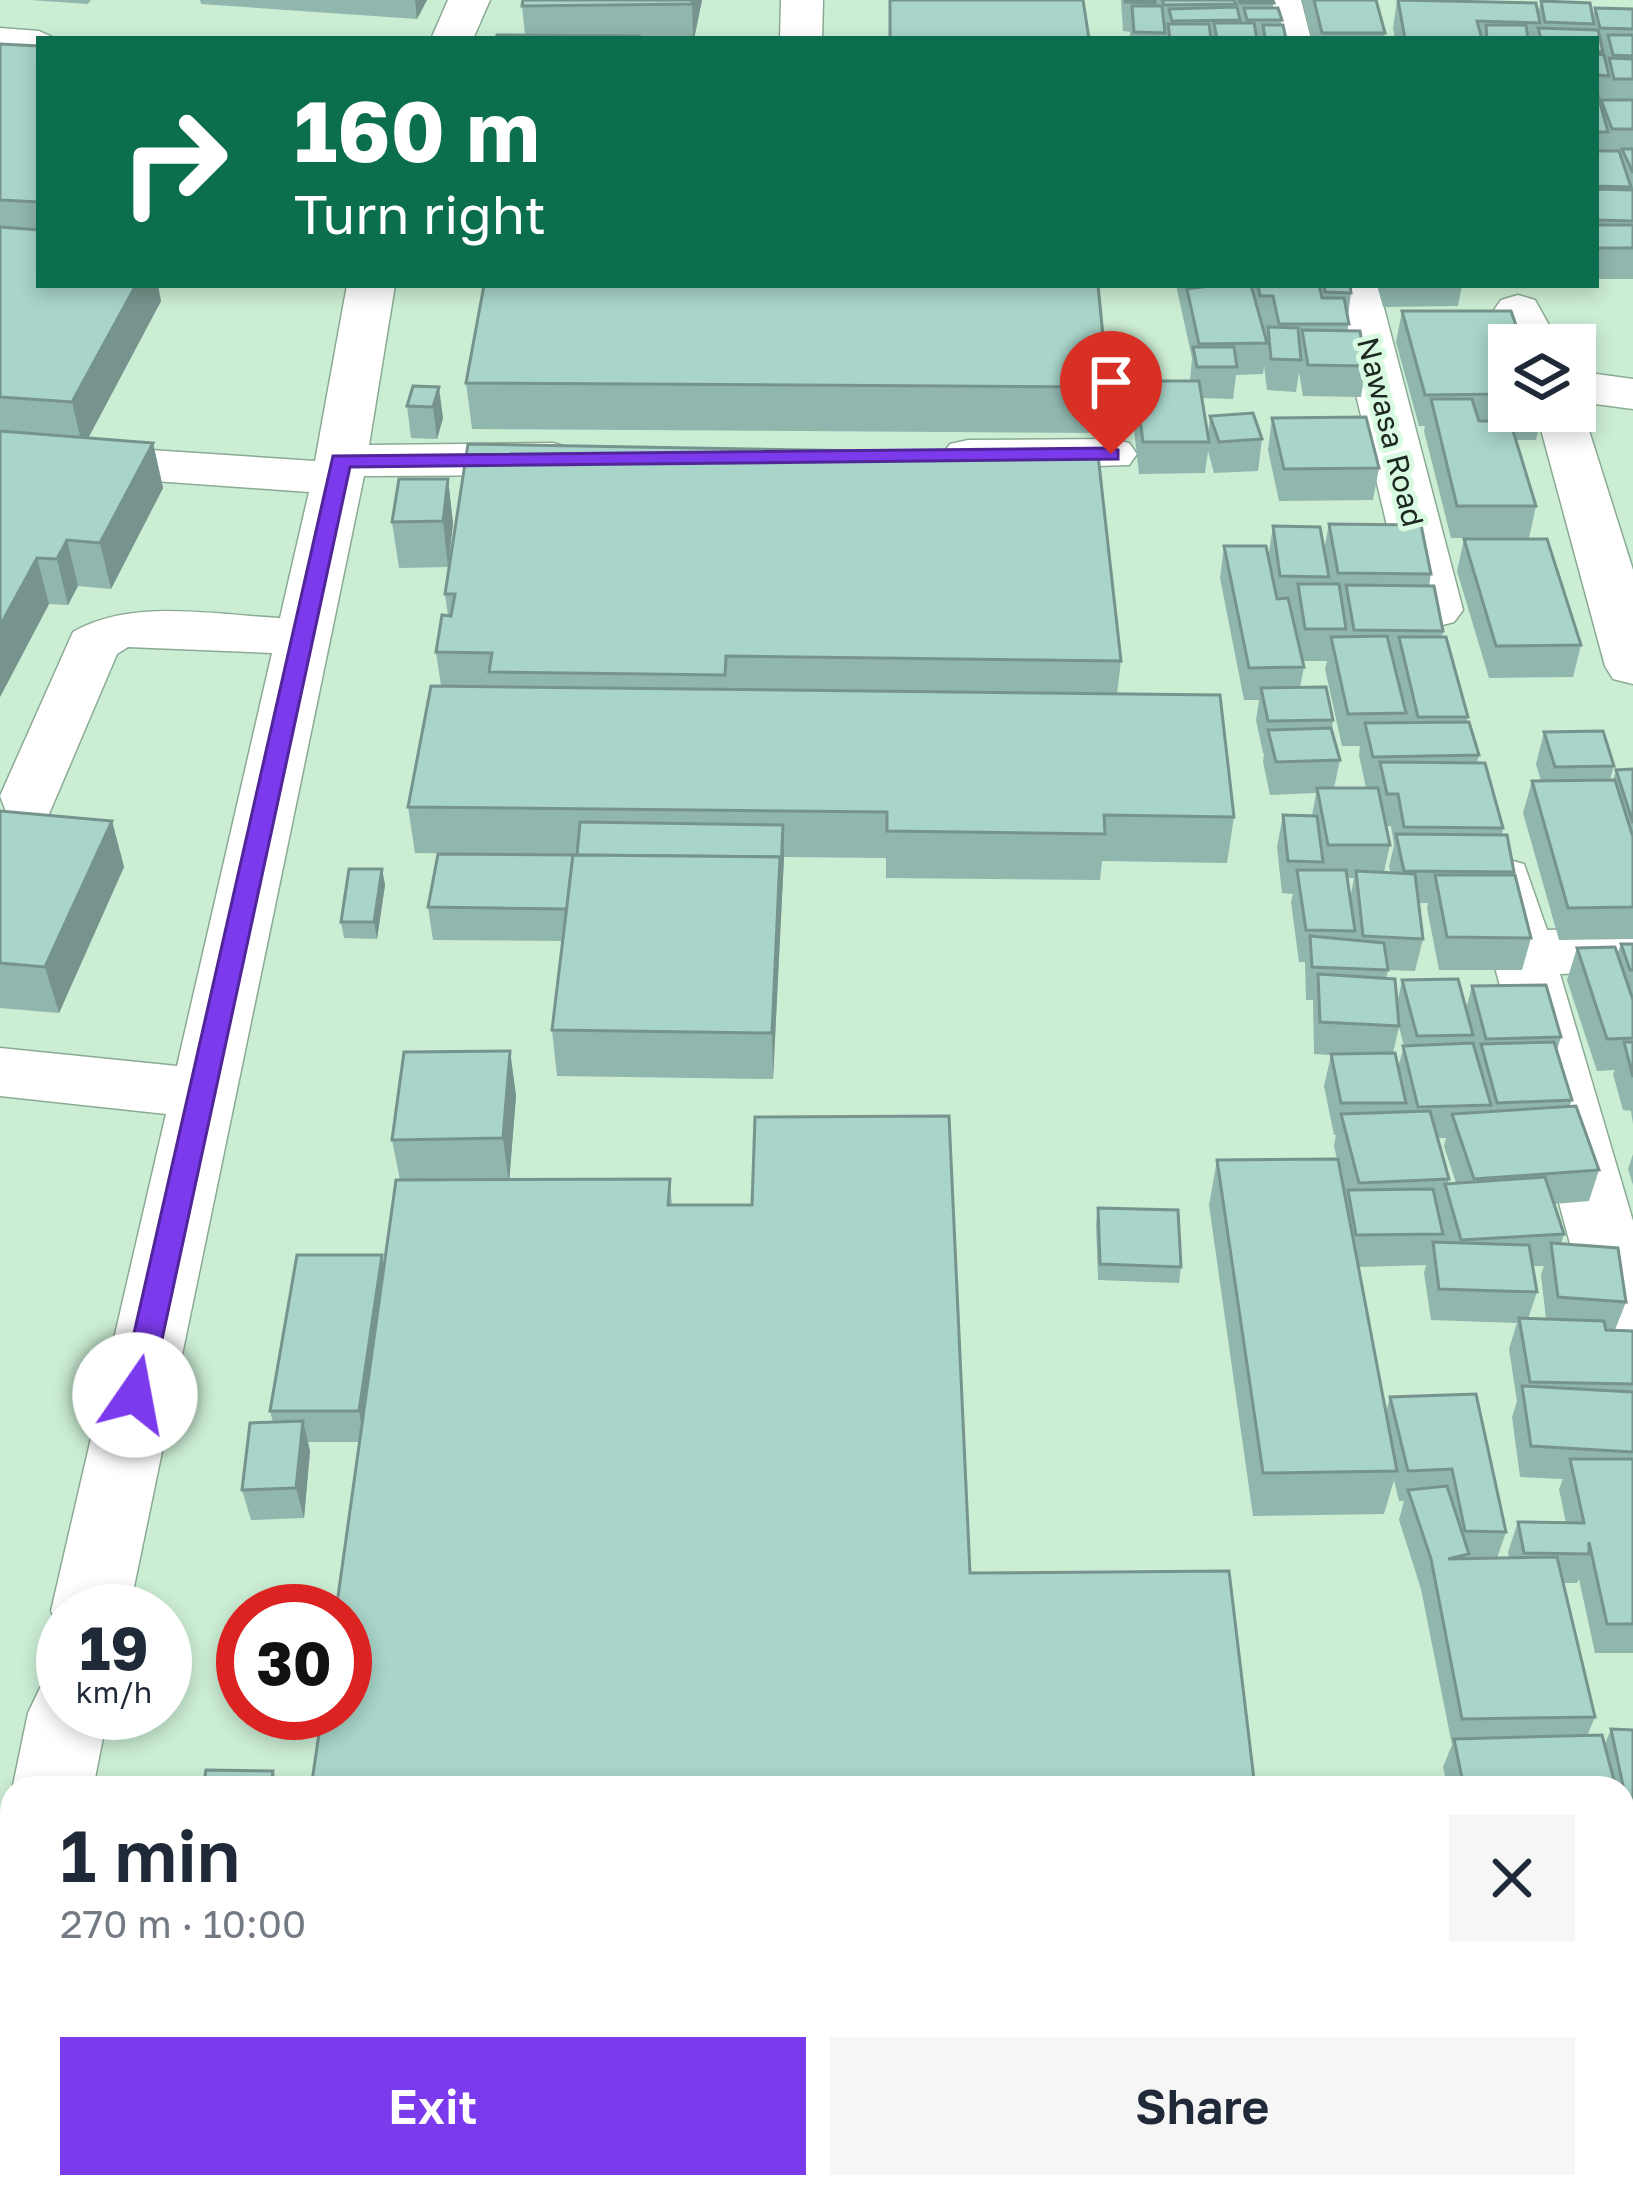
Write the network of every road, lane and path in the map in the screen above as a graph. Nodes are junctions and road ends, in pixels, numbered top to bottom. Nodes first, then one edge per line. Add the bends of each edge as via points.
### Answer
1 (469, 0) edge
2 (802, 0) edge
3 (1280, 0) edge
4 (453, 36) edge
5 (801, 36) edge
6 (1289, 36) edge
7 (0, 41) edge
8 (36, 44) edge
9 (370, 288) edge
10 (1355, 288) edge
11 (1596, 389) edge
12 (1633, 394) edge
13 (1568, 432) edge
14 (1111, 454) dead end
15 (0, 455) edge
16 (924, 456) edge
17 (598, 459) edge
18 (339, 469) junction
19 (302, 638) junction
20 (1446, 653) edge
21 (1633, 665) edge
22 (28, 800) dead end
23 (1491, 838) edge
24 (1633, 949) edge
25 (1520, 953) junction
26 (0, 1072) edge
27 (199, 1093) junction
28 (1633, 1343) edge
29 (96, 1584) edge
30 (62, 1740) edge
31 (55, 1776) edge

1 - 4 street
2 - 5 street
3 - 6 street
7 - 8 street
9 - 18 street
10 - 20 street, Nawasa Road
11 - 12 street
13 - 21 street
14 - 16 street
15 - 18 street
17 - 18 street
18 - 19 street
19 - 22 street via 135,629 93,644
19 - 27 street
23 - 25 street
24 - 25 street
25 - 28 street
26 - 27 street
27 - 29 street
30 - 31 street

